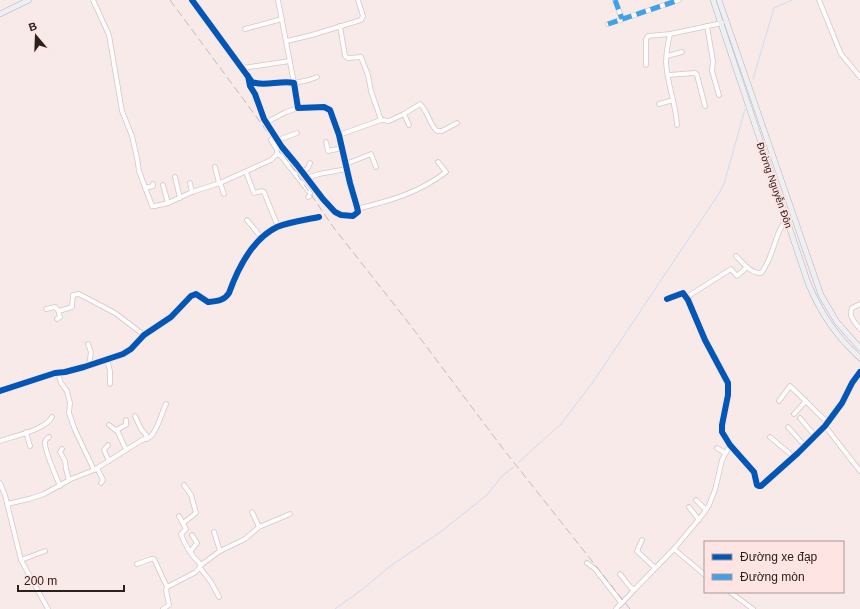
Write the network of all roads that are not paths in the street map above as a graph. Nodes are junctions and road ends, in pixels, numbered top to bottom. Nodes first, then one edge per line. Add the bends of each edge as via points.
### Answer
1 (29, 0) edge
2 (93, 0) edge
3 (192, 0) edge
4 (278, 0) edge
5 (358, 0) edge
6 (615, 0) edge
7 (679, 0) edge
8 (712, 0) edge
9 (720, 0) edge
10 (819, 0) edge
11 (0, 14) edge
12 (282, 20) junction
13 (622, 20) junction
14 (727, 22) junction
15 (608, 24) dead end
16 (720, 24) junction
17 (340, 26) junction
18 (707, 26) junction
19 (245, 29) dead end
20 (670, 34) junction
21 (287, 41) junction
22 (682, 52) dead end
23 (666, 56) junction
24 (290, 61) junction
25 (646, 65) dead end
26 (243, 68) junction
27 (668, 75) junction
28 (248, 76) junction
29 (317, 77) dead end
30 (860, 77) edge
31 (294, 83) junction
32 (718, 95) dead end
33 (673, 100) junction
34 (659, 104) dead end
35 (705, 106) dead end
36 (298, 108) junction
37 (404, 114) junction
38 (381, 120) junction
39 (266, 122) junction
40 (457, 123) dead end
41 (409, 125) dead end
42 (677, 125) dead end
43 (763, 128) junction
44 (756, 131) junction
45 (297, 133) dead end
46 (275, 134) junction
47 (339, 135) junction
48 (278, 140) junction
49 (326, 142) dead end
50 (342, 148) junction
51 (278, 154) junction
52 (438, 162) dead end
53 (310, 163) dead end
54 (346, 166) junction
55 (215, 167) dead end
56 (376, 168) dead end
57 (246, 172) junction
58 (303, 172) junction
59 (175, 177) dead end
60 (307, 178) junction
61 (190, 183) dead end
62 (219, 183) junction
63 (153, 184) dead end
64 (163, 185) dead end
65 (145, 188) junction
66 (192, 192) junction
67 (224, 194) dead end
68 (308, 197) dead end
69 (180, 198) junction
70 (168, 203) junction
71 (357, 209) junction
72 (319, 217) dead end
73 (247, 220) dead end
74 (787, 220) junction
75 (278, 227) junction
76 (262, 237) junction
77 (736, 256) dead end
78 (747, 267) junction
79 (667, 299) dead end
80 (688, 300) junction
81 (860, 304) edge
82 (46, 309) dead end
83 (58, 311) junction
84 (57, 319) dead end
85 (860, 329) edge
86 (144, 335) junction
87 (88, 344) dead end
88 (860, 348) edge
89 (860, 358) edge
90 (107, 359) junction
91 (89, 365) junction
92 (860, 372) edge
93 (58, 373) junction
94 (110, 384) dead end
95 (0, 391) edge
96 (778, 401) dead end
97 (806, 401) junction
98 (166, 404) dead end
99 (794, 414) dead end
100 (52, 416) dead end
101 (135, 416) dead end
102 (800, 418) dead end
103 (126, 420) dead end
104 (826, 424) junction
105 (109, 425) dead end
106 (788, 427) dead end
107 (116, 430) junction
108 (26, 432) junction
109 (814, 436) junction
110 (49, 437) dead end
111 (770, 437) dead end
112 (147, 439) junction
113 (0, 441) edge
114 (108, 445) dead end
115 (730, 445) junction
116 (804, 445) junction
117 (30, 446) dead end
118 (717, 448) dead end
119 (62, 449) dead end
120 (126, 450) junction
121 (725, 453) junction
122 (794, 456) junction
123 (109, 461) junction
124 (96, 469) junction
125 (860, 470) edge
126 (69, 480) junction
127 (0, 483) edge
128 (101, 483) dead end
129 (184, 485) dead end
130 (60, 486) junction
131 (696, 500) dead end
132 (7, 504) junction
133 (689, 507) dead end
134 (706, 510) junction
135 (252, 512) dead end
136 (290, 514) dead end
137 (179, 516) dead end
138 (699, 520) junction
139 (183, 523) junction
140 (259, 527) junction
141 (214, 532) dead end
142 (192, 535) dead end
143 (642, 540) dead end
144 (674, 548) junction
145 (45, 551) dead end
146 (220, 551) junction
147 (190, 552) junction
148 (21, 560) junction
149 (587, 563) dead end
150 (137, 564) dead end
151 (200, 566) junction
152 (655, 568) junction
153 (620, 574) dead end
154 (704, 574) edge
155 (167, 587) junction
156 (635, 589) junction
157 (731, 593) edge
158 (219, 597) dead end
159 (619, 605) junction
160 (48, 609) edge
161 (162, 609) edge
162 (616, 609) edge
163 (753, 609) edge

1 - 11 main road
2 - 65 street via 109,35 122,111 132,136
3 - 26 street
4 - 12 street
5 - 17 street via 362,18
6 - 13 street
7 - 13 street
8 - 16 main road, Đường Nguyễn Đôn
9 - 14 main road, Đường Nguyễn Đôn
10 - 30 street via 841,54
12 - 19 street
12 - 21 street
13 - 15 street
14 - 16 street
14 - 43 main road, Đường Nguyễn Đôn
16 - 18 street
16 - 44 main road, Đường Nguyễn Đôn
17 - 21 street
17 - 38 street via 346,56 361,57
18 - 20 street
18 - 32 street via 712,71
20 - 23 street
20 - 25 street via 646,38
21 - 24 street
22 - 23 street
23 - 27 street
24 - 26 street
24 - 31 street
26 - 28 street
27 - 33 street
27 - 35 street via 695,73
28 - 31 street via 257,84
28 - 39 street
29 - 31 street
31 - 36 street
33 - 34 street
33 - 42 street
36 - 39 street
36 - 47 street via 327,108
37 - 38 street via 389,121
37 - 40 street via 420,104 437,131
37 - 41 street
38 - 47 street
39 - 46 street
43 - 44 street
43 - 88 main road, Đường Nguyễn Đôn via 821,296 837,322
44 - 74 main road, Đường Nguyễn Đôn
45 - 48 street
46 - 48 street
46 - 51 street via 271,140
47 - 50 street
48 - 58 street
49 - 50 street via 328,151
50 - 54 street
51 - 57 street
51 - 68 street via 310,193
52 - 71 street via 446,172 414,192
53 - 58 street
54 - 56 street via 371,154
54 - 60 street
54 - 71 street
55 - 62 street
57 - 62 street
57 - 75 street via 254,193 262,190 264,192
58 - 60 street
59 - 69 street
60 - 71 street via 335,212 353,216
61 - 66 street
62 - 66 street
62 - 67 street
63 - 65 street
64 - 70 street
65 - 70 street via 152,206
66 - 69 street
69 - 70 street
72 - 75 street
73 - 76 street
74 - 78 street via 781,227 771,256 762,271 756,273
74 - 89 main road, Đường Nguyễn Đôn via 808,283 818,304 831,326
75 - 76 street
76 - 86 street via 242,263 226,298 208,302 196,294 191,296 171,318
77 - 78 street
78 - 80 street via 737,276 731,270 690,295
79 - 80 street via 683,293
80 - 115 street via 705,340 728,383 721,430
81 - 85 street via 852,308 850,314
82 - 83 street via 54,307
83 - 84 street via 60,318
83 - 86 street via 72,307 73,295 79,294 115,313
86 - 90 street via 128,351
87 - 91 street
90 - 91 street
90 - 94 street
91 - 93 street
92 - 104 street
93 - 95 street
93 - 124 street via 67,391 69,412 75,430
96 - 97 street via 790,386
97 - 99 street
97 - 104 street
98 - 112 street via 152,436
100 - 108 street via 47,423
101 - 112 street via 140,430
102 - 109 street
103 - 107 street via 126,426
104 - 109 street
104 - 125 street
105 - 107 street
106 - 116 street
107 - 120 street
108 - 113 street
108 - 117 street
109 - 116 street
110 - 130 street via 45,444
111 - 122 street
112 - 120 street
114 - 123 street via 104,450
115 - 121 street
115 - 122 street via 754,472 759,486
116 - 122 street
118 - 121 street
119 - 126 street via 60,452 65,461
120 - 123 street
121 - 134 street via 715,490
123 - 124 street
124 - 126 street
124 - 128 street via 103,480
126 - 130 street
127 - 132 street
129 - 139 street via 191,495 196,513
130 - 132 street via 29,499
131 - 134 street
132 - 148 street
133 - 138 street
134 - 138 street
135 - 140 street
136 - 140 street
137 - 139 street
138 - 144 street
139 - 147 street via 186,530 181,534
140 - 146 street via 245,539
141 - 146 street
142 - 147 street via 197,543
143 - 152 street via 638,552
144 - 152 street
144 - 154 street
145 - 148 street
146 - 151 street
147 - 151 street
148 - 160 street
149 - 159 street via 603,579 620,602
150 - 155 street via 154,559
151 - 155 street via 192,574
151 - 158 street
152 - 156 street
153 - 156 street via 631,588
155 - 161 street via 170,605
156 - 159 street
157 - 163 street
159 - 162 street

